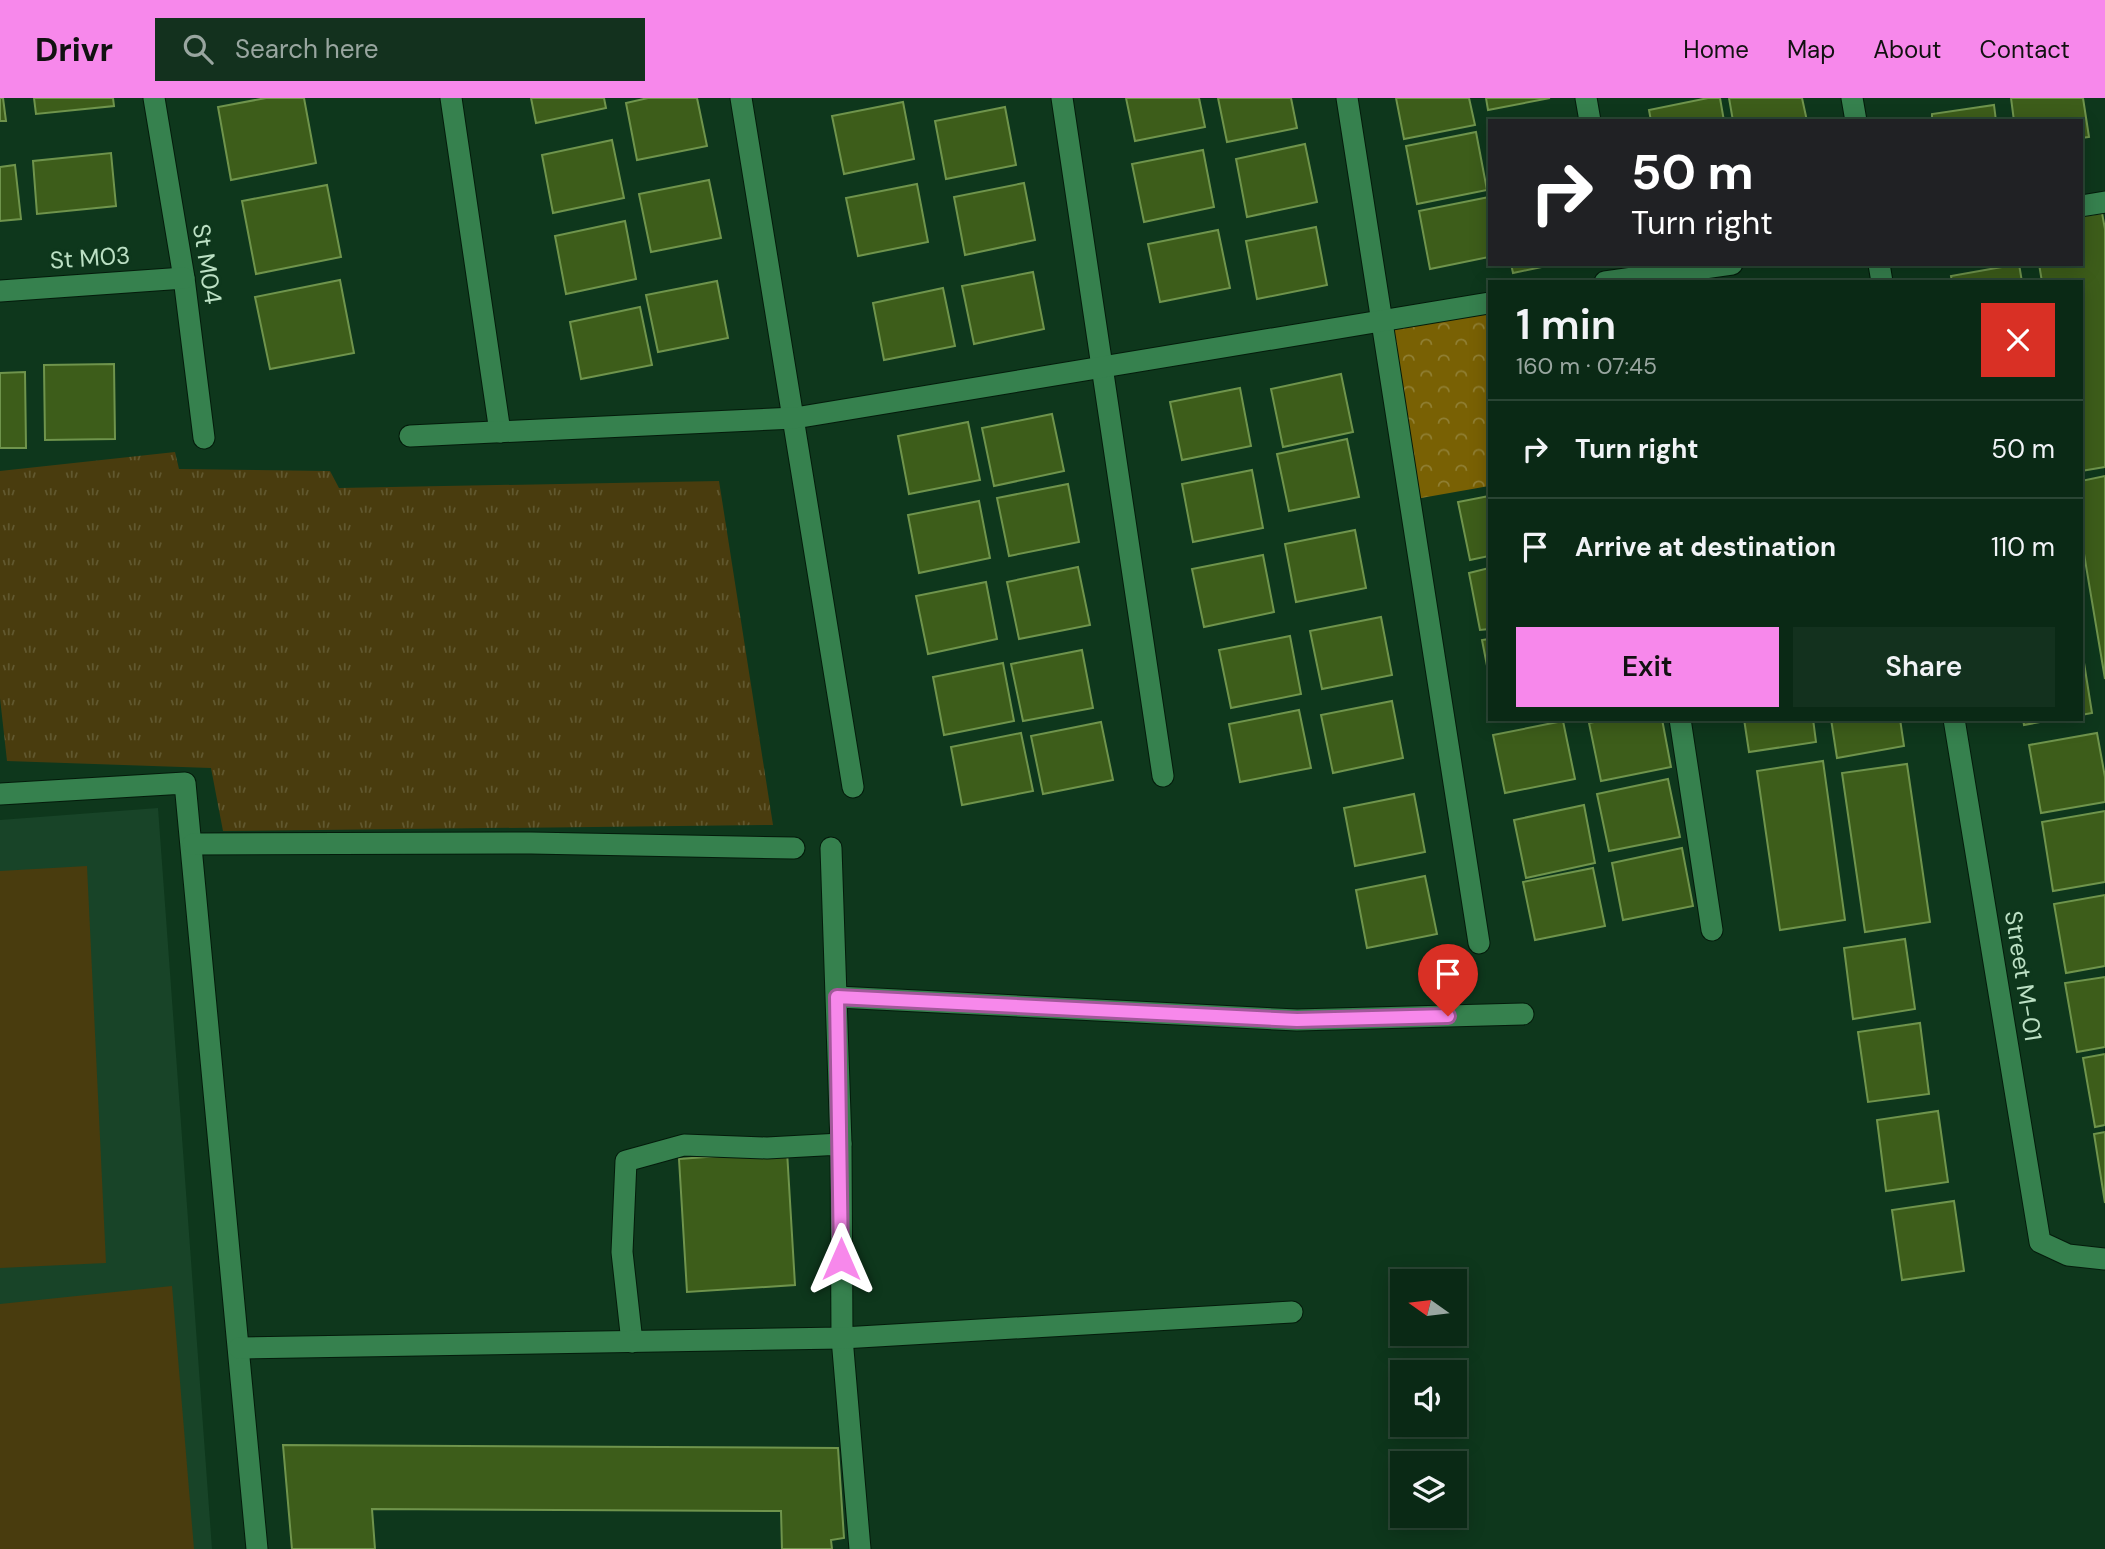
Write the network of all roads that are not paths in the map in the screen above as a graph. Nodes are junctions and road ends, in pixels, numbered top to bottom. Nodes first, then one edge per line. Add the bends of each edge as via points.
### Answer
1 (153, 98) edge
2 (452, 98) edge
3 (741, 98) edge
4 (1062, 98) edge
5 (1347, 98) edge
6 (1586, 98) edge
7 (1852, 98) edge
8 (1590, 119) edge
9 (1856, 119) edge
10 (2105, 202) edge
11 (2083, 206) edge
12 (1720, 266) edge
13 (1611, 277) edge
14 (184, 278) junction
15 (0, 291) edge
16 (1488, 303) edge
17 (1382, 322) junction
18 (1103, 368) junction
19 (795, 418) junction
20 (500, 432) junction
21 (410, 436) dead end
22 (204, 438) dead end
23 (1680, 721) edge
24 (1954, 721) edge
25 (1163, 776) dead end
26 (853, 787) dead end
27 (0, 794) edge
28 (193, 844) junction
29 (794, 848) dead end
30 (831, 848) dead end
31 (1712, 930) dead end
32 (1479, 943) dead end
33 (837, 997) junction
34 (1523, 1014) dead end
35 (841, 1144) junction
36 (2105, 1259) edge
37 (1292, 1311) dead end
38 (842, 1338) junction
39 (632, 1342) junction
40 (239, 1348) junction
41 (257, 1549) edge
42 (860, 1549) edge

1 - 14 street, St M04
2 - 20 street
3 - 19 street
4 - 18 street
5 - 17 street
6 - 8 street
7 - 9 street
10 - 11 street
12 - 13 street
14 - 15 street, St M03
14 - 22 street, St M04
16 - 17 street
17 - 18 street
17 - 32 street
18 - 19 street
18 - 25 street
19 - 20 street
19 - 26 street
20 - 21 street
23 - 31 street
24 - 36 street, Street M-01 via 2040,1242 2068,1255
27 - 28 street via 185,783
28 - 29 street
28 - 40 street
30 - 33 street
33 - 34 street via 1297,1020
33 - 35 street
35 - 38 street
35 - 39 street via 767,1148 684,1145 626,1161 622,1252
37 - 38 street
38 - 39 street
38 - 42 street
39 - 40 street
40 - 41 street

